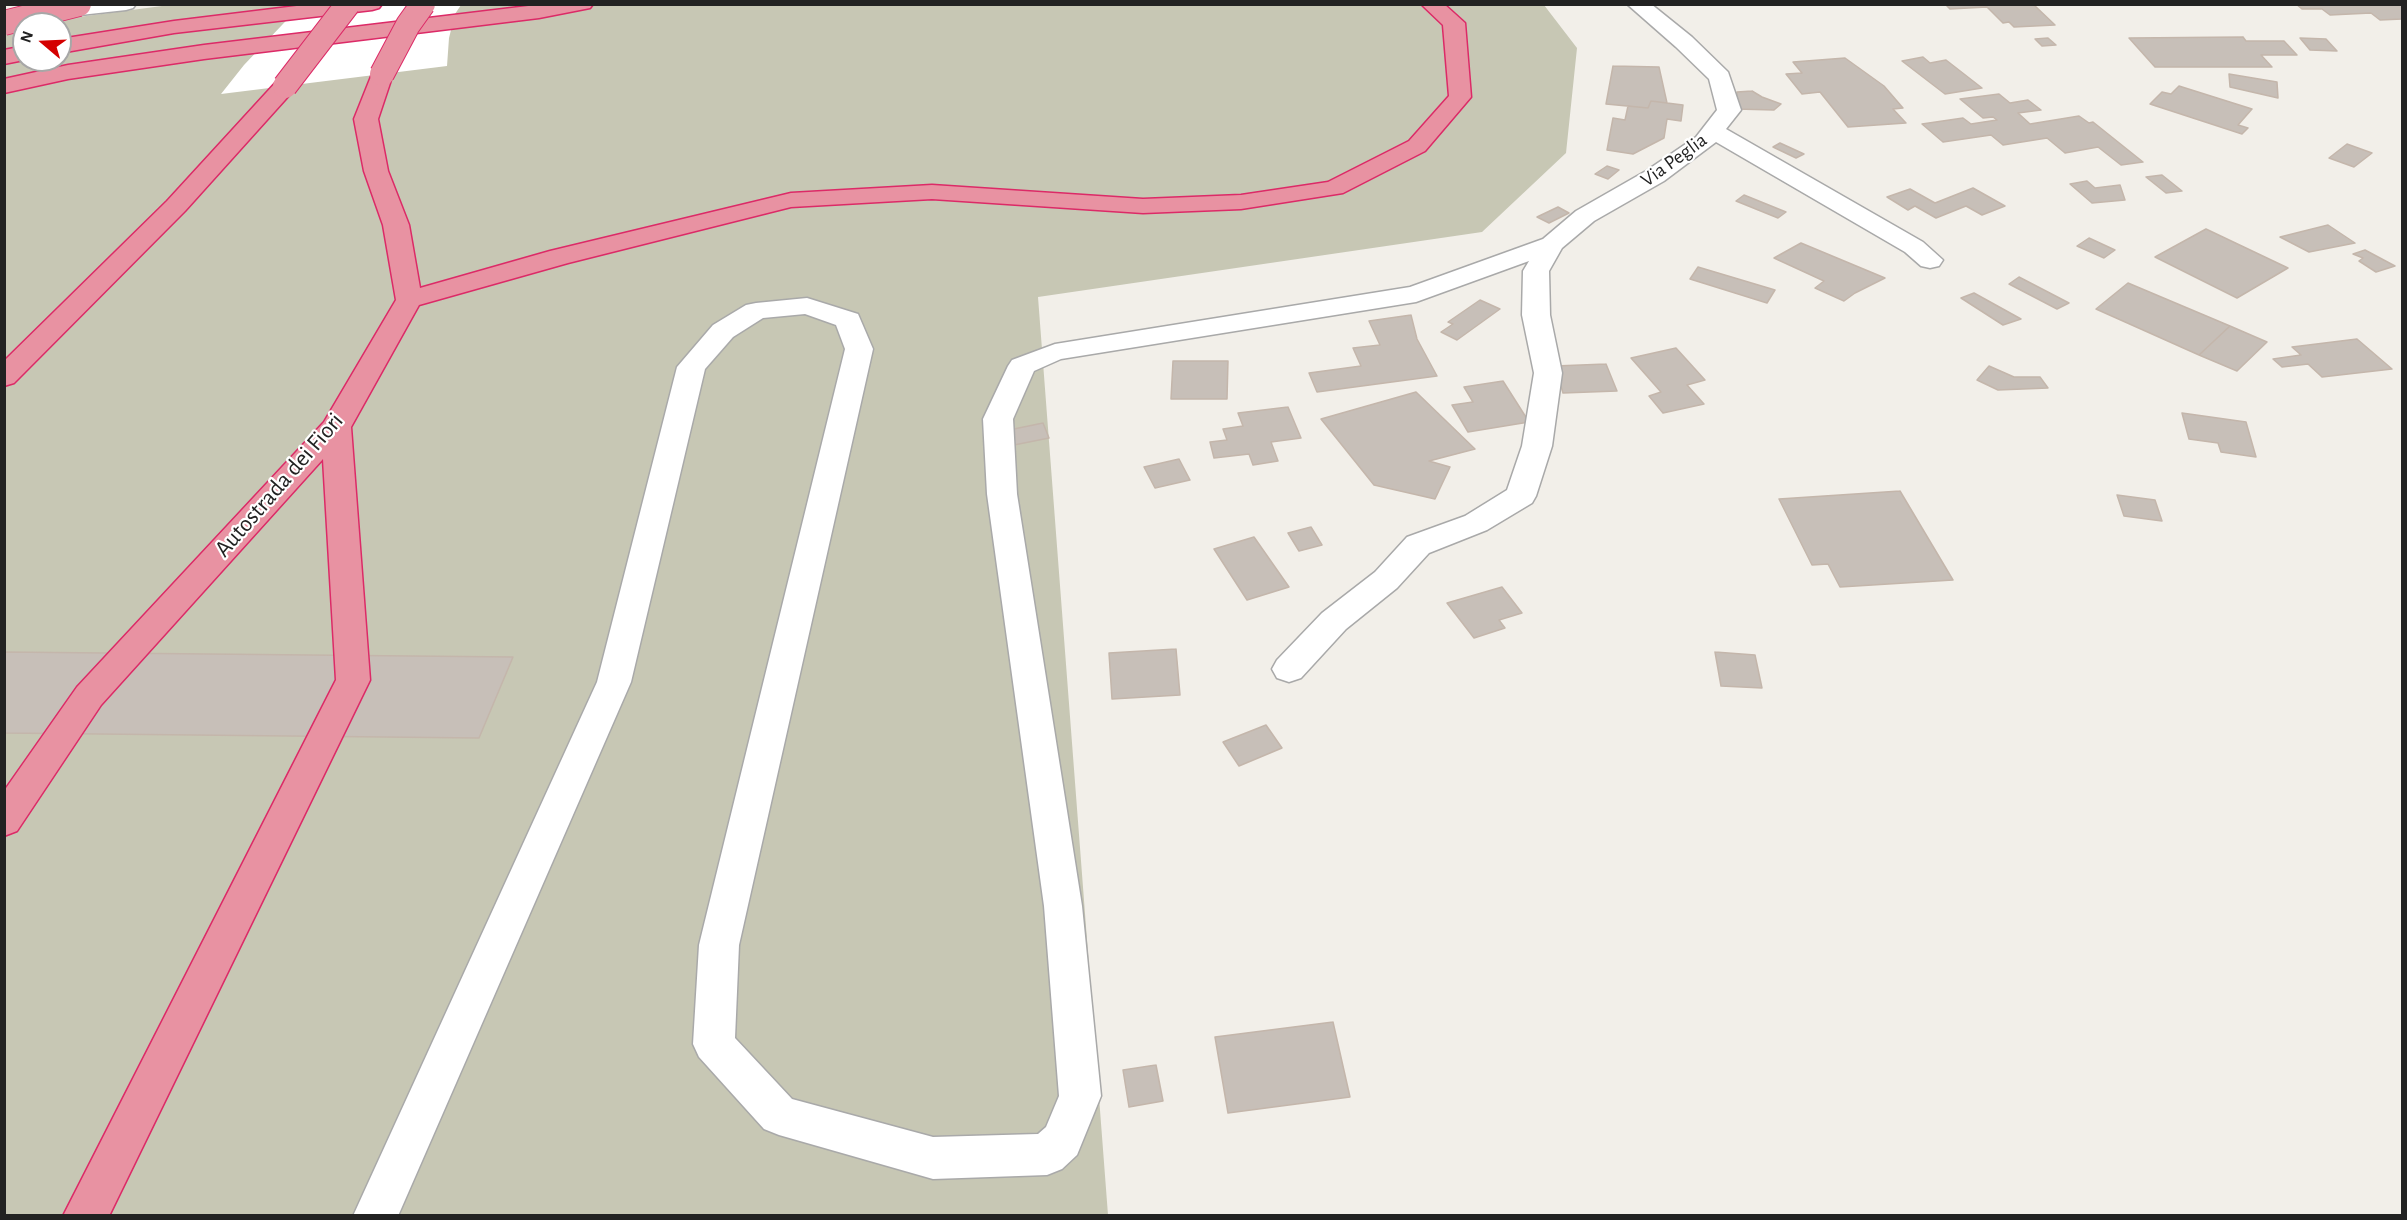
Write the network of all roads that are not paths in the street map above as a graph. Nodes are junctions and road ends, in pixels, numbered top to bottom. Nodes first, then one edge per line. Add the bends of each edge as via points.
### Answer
1 (79, 4) edge
2 (126, 4) edge
3 (348, 4) edge
4 (372, 4) edge
5 (423, 4) edge
6 (583, 4) edge
7 (1431, 4) edge
8 (1637, 4) edge
9 (4, 17) edge
10 (4, 23) edge
11 (72, 44) edge
12 (4, 86) edge
13 (1713, 131) junction
14 (1552, 244) junction
15 (1930, 260) dead end
16 (409, 300) junction
17 (4, 377) edge
18 (336, 428) junction
19 (1289, 669) dead end
20 (4, 821) edge
21 (85, 1215) edge
22 (375, 1215) edge

1 - 10 highway, bridge
2 - 9 street
3 - 17 highway, bridge via 285,86 176,206
4 - 11 highway via 174,27
5 - 16 highway, bridge via 382,74 366,119 376,171 396,225
6 - 12 highway via 204,52 68,72
7 - 16 highway via 1454,23 1460,97 1417,146 1334,188 1240,202 1143,206 932,192 791,200 559,257
8 - 13 street, Via Peglia via 1720,77 1729,110
13 - 14 street, Via Peglia via 1704,142 1655,176 1585,216
13 - 15 street
14 - 19 street via 1536,271 1536,315 1548,372 1537,446 1521,496 1476,523 1418,545 1386,580 1334,621
14 - 22 street via 1416,294 1055,352 1022,366 998,419 1002,494 1063,906 1080,1096 1062,1141 1047,1154 933,1158 779,1115 714,1044 719,945 859,349 848,320 807,306 756,311 723,331 691,367 614,682
16 - 18 highway, Autostrada dei Fiori
18 - 20 highway, Autostrada dei Fiori via 90,696
18 - 21 highway via 353,680

